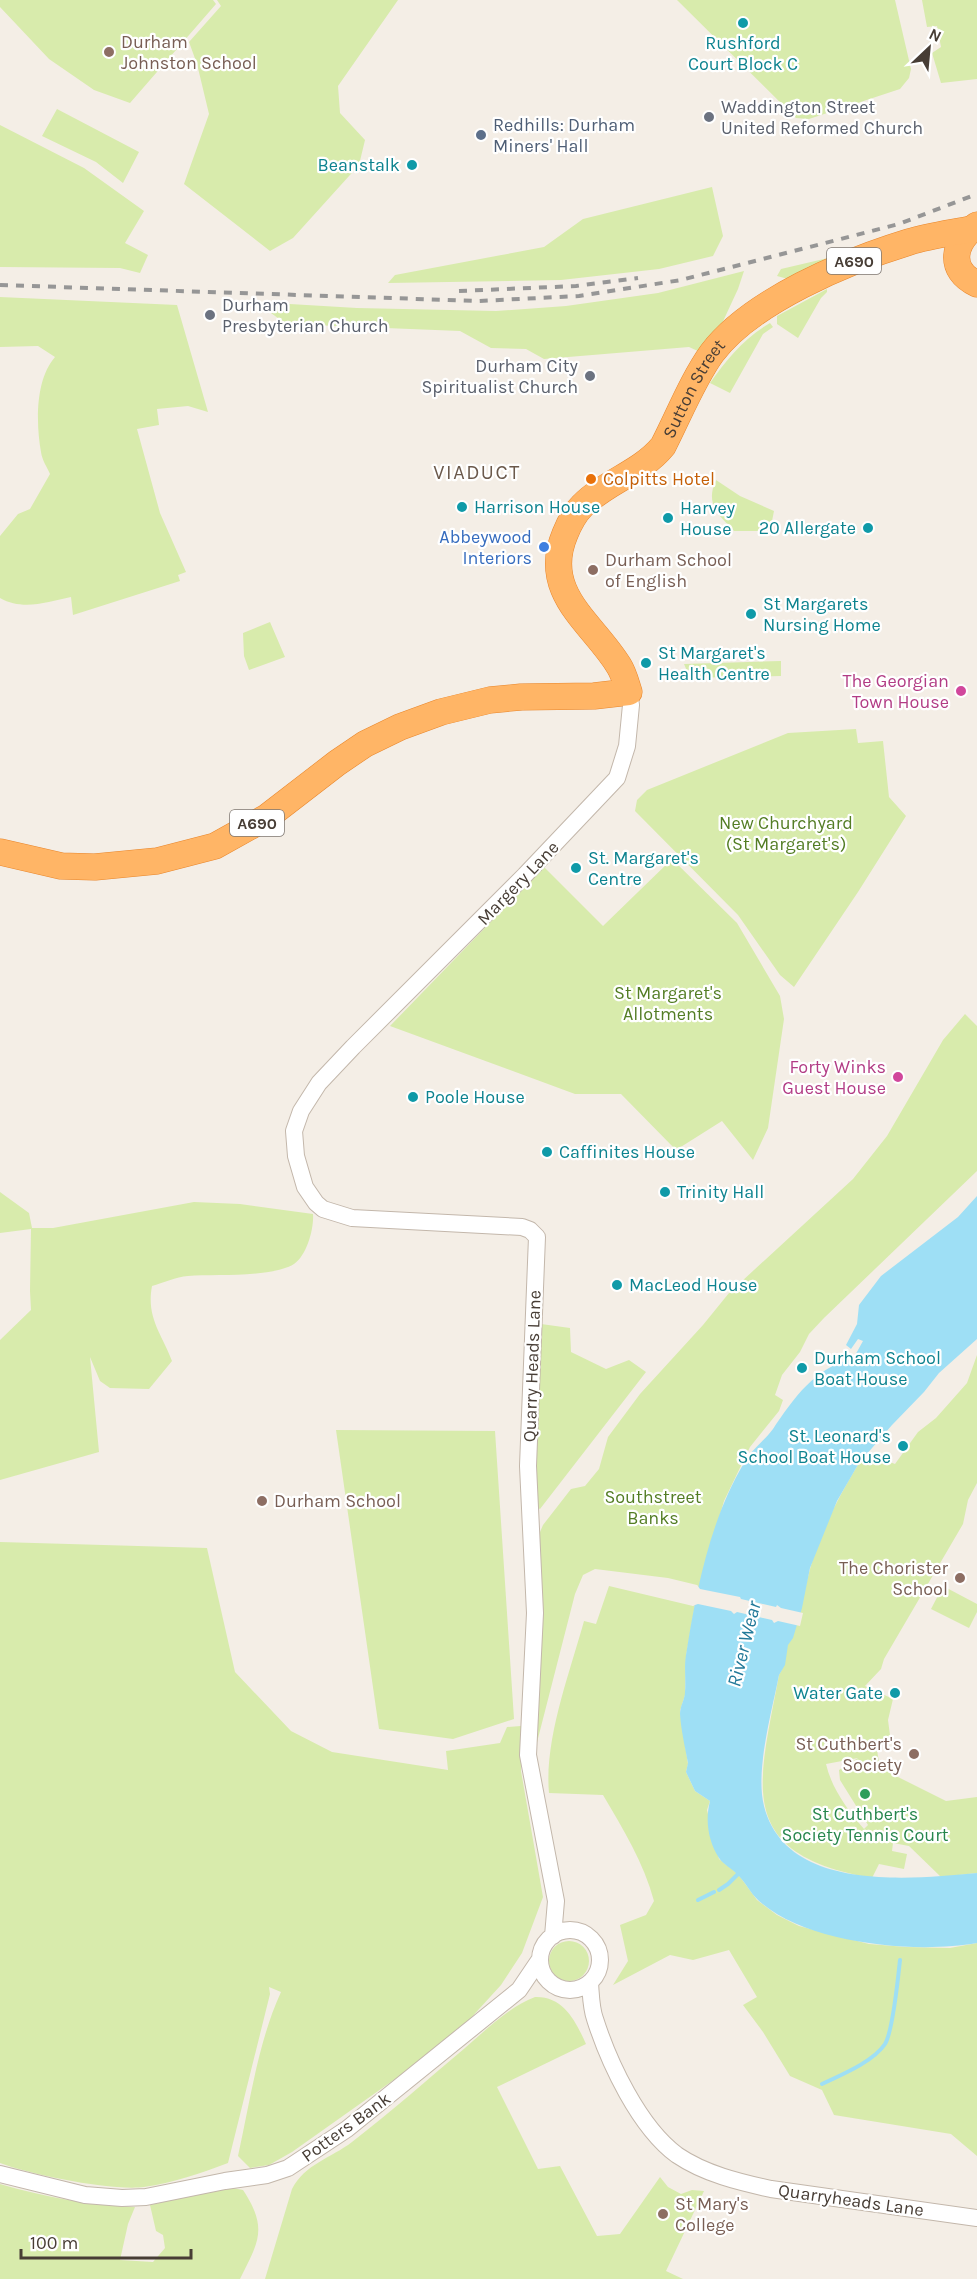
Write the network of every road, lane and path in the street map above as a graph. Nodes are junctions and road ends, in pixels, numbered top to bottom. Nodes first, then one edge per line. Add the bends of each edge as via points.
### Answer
1 (974, 227) edge
2 (917, 240) junction
3 (957, 258) junction
4 (977, 284) edge
5 (629, 692) junction
6 (0, 852) edge
7 (353, 1047) joint
8 (556, 1901) junction
9 (580, 1932) junction
10 (553, 1936) junction
11 (540, 1959) junction
12 (549, 1981) junction
13 (590, 1983) junction
14 (519, 1990) junction
15 (569, 1990) junction
16 (594, 2017) junction
17 (0, 2174) edge
18 (977, 2218) edge

1 - 2 highway, A690
1 - 3 highway, A690 via 960,243
2 - 3 highway
2 - 5 highway, Sutton Street / A690 via 839,267 794,289 728,336 705,364 663,446 646,463 594,495 574,516 561,543 559,560 565,595 615,660
3 - 4 highway via 963,275
5 - 6 highway, A690 via 490,700 441,712 365,744 267,817 215,846 157,861 72,866
5 - 7 street, Margery Lane via 627,746 617,778
7 - 8 street, Quarry Heads Lane via 319,1083 294,1131 305,1187 315,1203 352,1218 522,1227 537,1237 528,1466 535,1613 528,1755
8 - 9 street, Quarry Heads Lane
8 - 10 street, Quarry Heads Lane
9 - 10 street via 571,1930
9 - 13 street via 592,1939 600,1958
10 - 11 street via 546,1942
11 - 12 street
11 - 14 street, Potters Bank
12 - 14 street, Potters Bank
12 - 15 street
13 - 15 street
13 - 16 street
14 - 17 street, Potters Bank via 347,2129 288,2168 146,2197 122,2198 86,2195
15 - 16 street
16 - 18 street, Quarryheads Lane via 625,2088 644,2120 662,2141 690,2163 738,2182 771,2189

